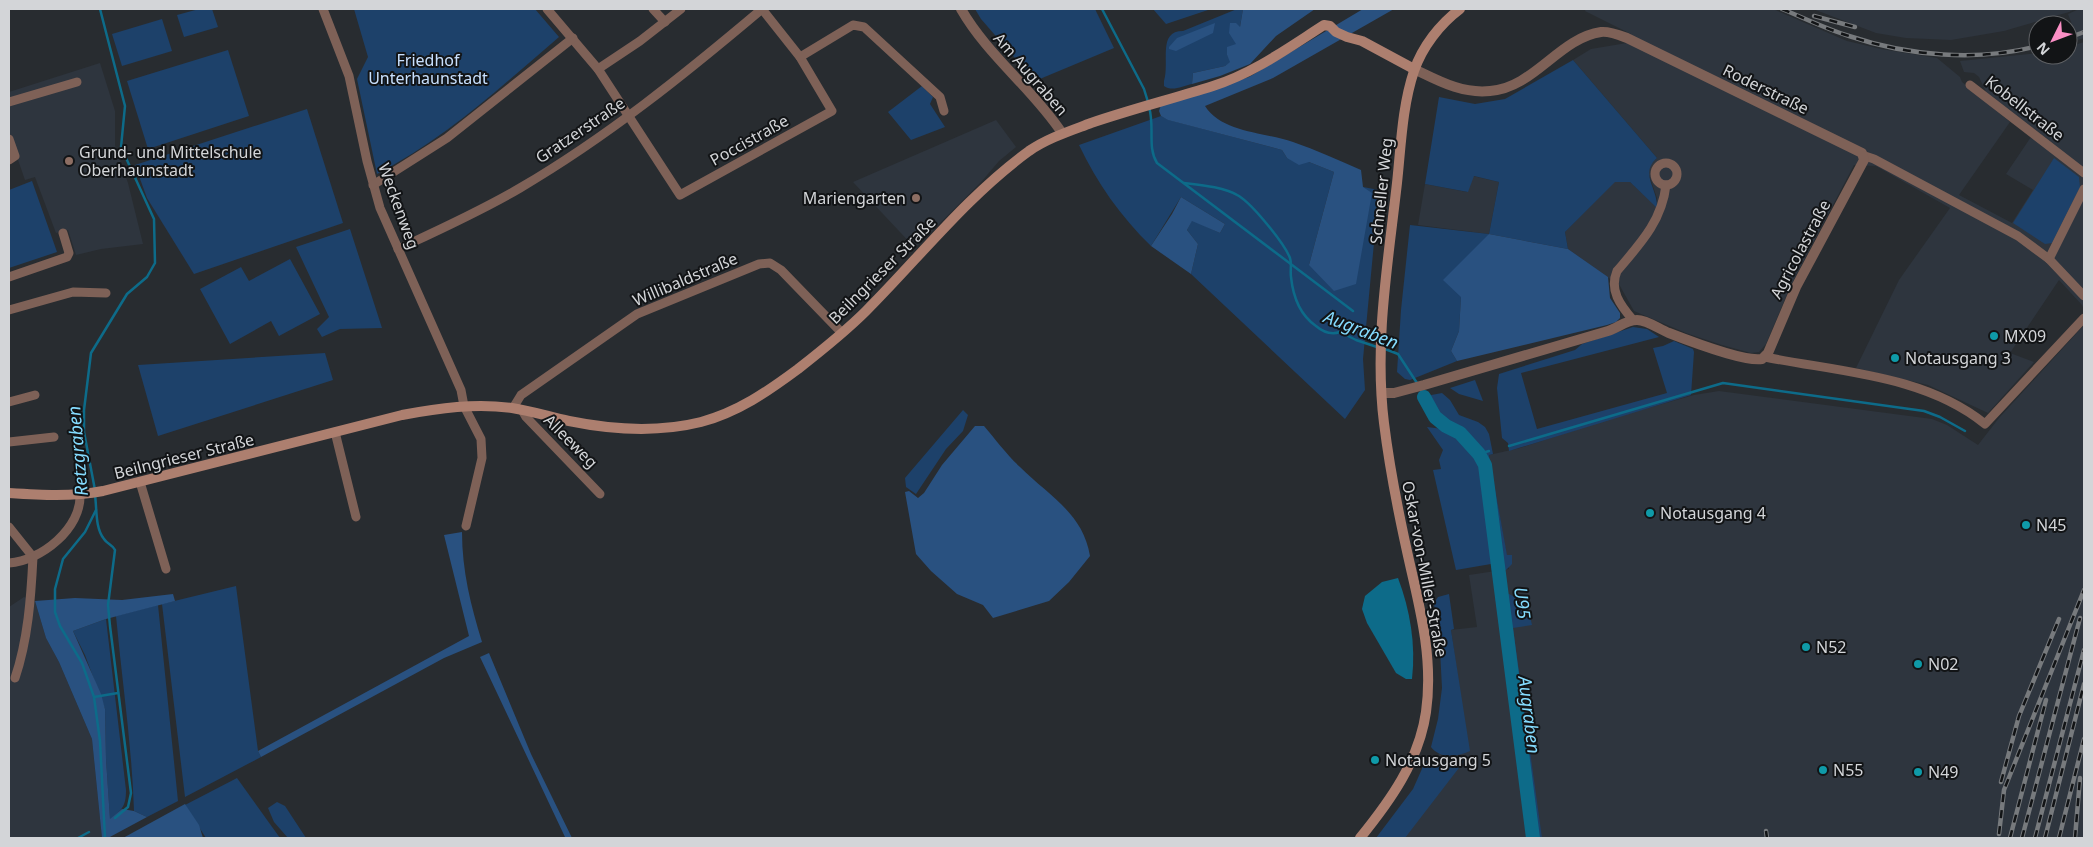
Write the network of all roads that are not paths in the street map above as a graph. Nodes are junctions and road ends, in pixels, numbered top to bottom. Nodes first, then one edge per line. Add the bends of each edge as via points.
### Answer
1 (323, 9) edge
2 (547, 9) edge
3 (654, 9) edge
4 (681, 9) edge
5 (762, 9) edge
6 (961, 9) edge
7 (1460, 9) edge
8 (665, 22) junction
9 (573, 38) junction
10 (800, 57) junction
11 (598, 68) junction
12 (1414, 69) junction
13 (76, 82) dead end
14 (1970, 85) dead end
15 (9, 102) edge
16 (944, 111) dead end
17 (628, 116) junction
18 (1062, 134) junction
19 (9, 139) edge
20 (1864, 156) junction
21 (9, 160) edge
22 (2084, 174) edge
23 (373, 185) junction
24 (1666, 185) dead end
25 (2084, 189) edge
26 (63, 233) dead end
27 (398, 249) junction
28 (2049, 259) junction
29 (9, 277) edge
30 (106, 293) dead end
31 (2084, 296) edge
32 (9, 310) edge
33 (2084, 318) edge
34 (1632, 320) junction
35 (842, 333) junction
36 (1765, 358) junction
37 (1382, 393) junction
38 (35, 396) dead end
39 (9, 402) edge
40 (464, 406) junction
41 (517, 409) junction
42 (334, 432) junction
43 (54, 437) dead end
44 (9, 442) edge
45 (140, 482) junction
46 (9, 493) edge
47 (85, 494) junction
48 (600, 494) dead end
49 (356, 517) dead end
50 (466, 526) dead end
51 (9, 527) edge
52 (33, 557) junction
53 (9, 563) edge
54 (166, 569) dead end
55 (15, 678) dead end
56 (1360, 838) edge

1 - 23 street, Weckenweg via 349,76
2 - 9 street
3 - 8 street
4 - 8 street
5 - 10 street
5 - 17 street, Gratzerstraße via 680,78
6 - 18 street, Am Augraben via 976,32
7 - 12 main road, Schneller Weg via 1439,28
8 - 11 street
9 - 11 street
9 - 23 street via 447,138
10 - 16 street via 853,25 864,27 940,97
10 - 17 street, Poccistraße via 832,112 680,195
11 - 17 street
12 - 18 main road, Beilngrieser Straße via 1324,25 1254,69 1215,85
12 - 20 street, Roderstraße via 1453,87 1502,89 1527,77 1580,39 1602,32 1612,33 1798,121
12 - 37 main road, Schneller Weg via 1405,106 1380,340
13 - 15 street
14 - 22 street, Kobellstraße
17 - 27 street, Gratzerstraße via 522,187 470,216
18 - 35 main road, Beilngrieser Straße via 1035,147 1001,174
19 - 21 street via 15,156
20 - 28 street, Roderstraße via 2018,236
20 - 36 street, Agricolastraße via 1796,288
23 - 27 street, Weckenweg
24 - 34 street via 1656,221 1614,278 1618,301
25 - 28 street
26 - 29 street via 69,253 67,257
27 - 40 street, Weckenweg via 461,390
28 - 31 street, Roderstraße
30 - 32 street via 74,292
33 - 36 street via 1985,424 1968,410 1941,396 1905,384
34 - 36 street via 1640,320 1711,348 1758,360
34 - 37 street via 1608,331 1419,387
35 - 41 main road, Beilngrieser Straße via 762,395 700,422 649,429 613,429
35 - 41 street, Willibaldstraße via 781,270 770,263 759,264 637,314 521,395
37 - 56 main road, Oskar-von-Miller-Straße via 1390,462 1425,636 1428,691 1426,714 1413,758 1391,799
38 - 39 street
40 - 41 main road, Beilngrieser Straße
40 - 42 main road, Beilngrieser Straße via 402,415
40 - 50 street, Weckenweg via 481,439 482,458
41 - 48 street, Alleeweg
42 - 45 main road, Beilngrieser Straße
42 - 49 street
43 - 44 street
45 - 47 main road, Beilngrieser Straße
45 - 54 street
46 - 47 main road, Beilngrieser Straße
47 - 52 street via 73,524
51 - 52 street
52 - 53 street
52 - 55 street via 26,634

